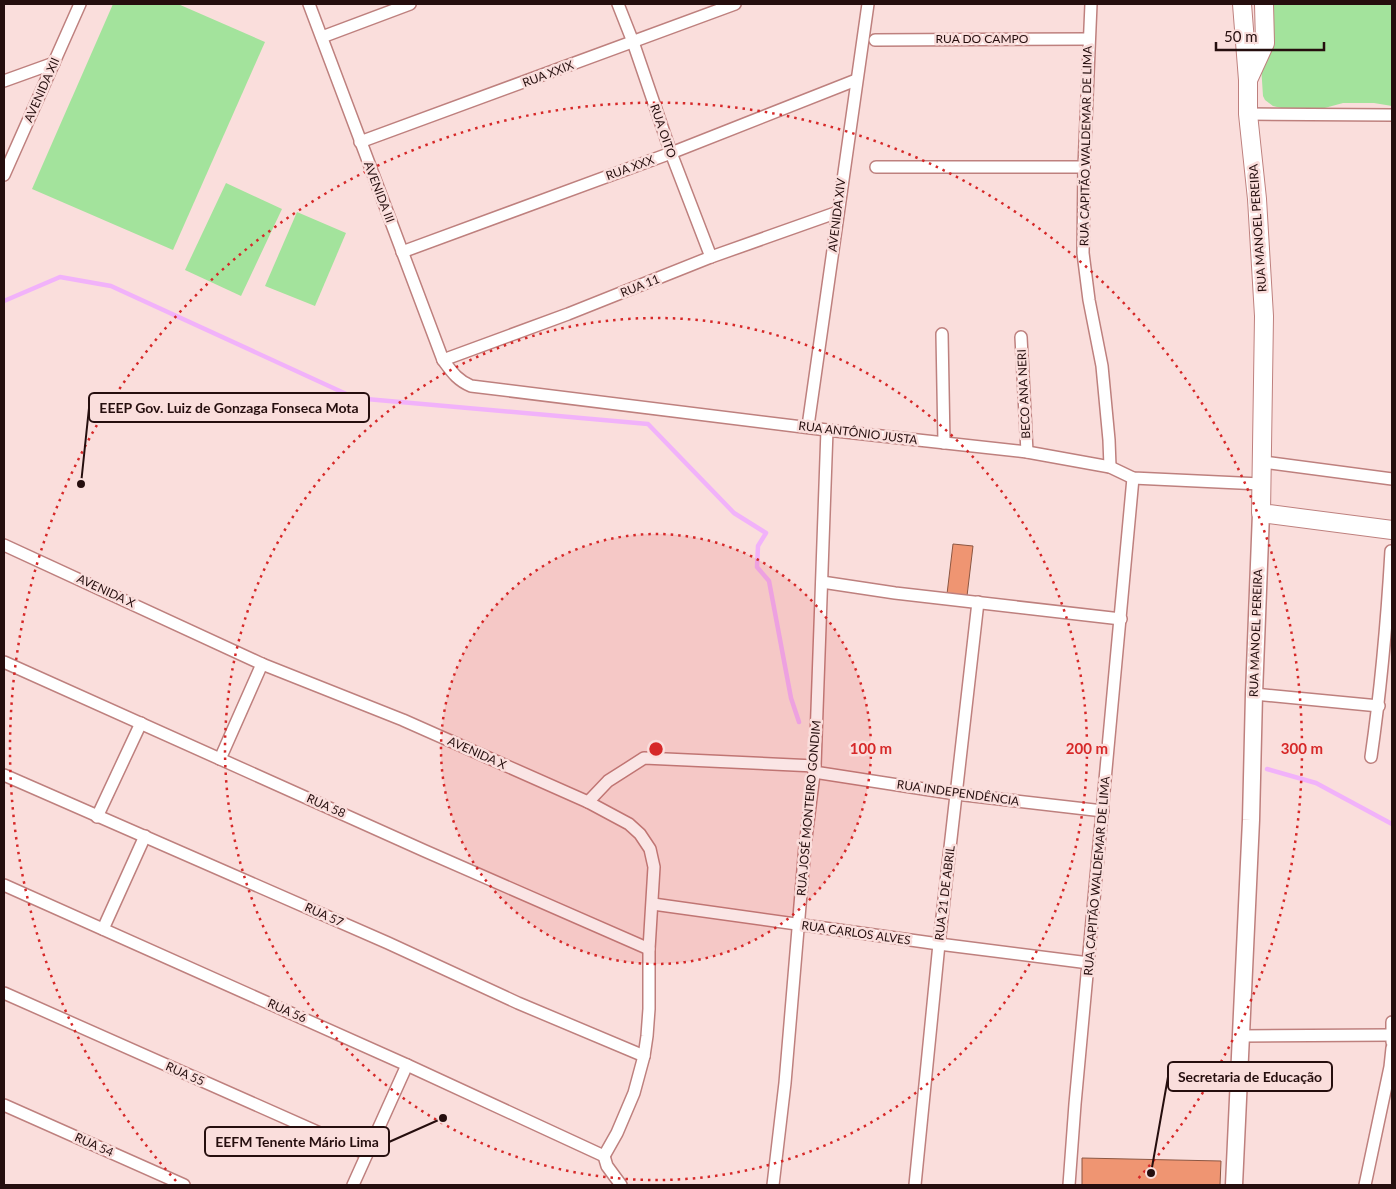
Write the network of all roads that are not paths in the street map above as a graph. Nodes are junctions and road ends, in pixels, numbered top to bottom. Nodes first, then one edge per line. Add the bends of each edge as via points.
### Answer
1 (80, 4) edge
2 (309, 4) edge
3 (410, 4) edge
4 (618, 4) edge
5 (734, 4) edge
6 (868, 4) edge
7 (1091, 4) edge
8 (1242, 4) edge
9 (1264, 4) edge
10 (322, 37) junction
11 (1089, 39) junction
12 (875, 40) dead end
13 (633, 42) junction
14 (54, 63) junction
15 (856, 80) junction
16 (1248, 80) junction
17 (4, 81) edge
18 (1248, 114) junction
19 (1392, 115) edge
20 (360, 142) junction
21 (671, 153) junction
22 (1084, 166) junction
23 (876, 167) dead end
24 (4, 175) edge
25 (838, 212) junction
26 (402, 252) junction
27 (711, 258) junction
28 (942, 334) dead end
29 (1021, 337) dead end
30 (443, 360) junction
31 (455, 377) joint
32 (808, 426) junction
33 (827, 430) junction
34 (944, 443) junction
35 (1027, 452) junction
36 (1262, 462) junction
37 (1110, 467) junction
38 (1133, 478) junction
39 (1392, 478) edge
40 (1261, 484) junction
41 (1261, 513) junction
42 (1392, 530) edge
43 (4, 545) edge
44 (1391, 551) edge
45 (822, 582) junction
46 (978, 602) junction
47 (1121, 619) junction
48 (4, 662) edge
49 (262, 664) junction
50 (1254, 694) junction
51 (1379, 706) junction
52 (141, 723) junction
53 (1371, 757) dead end
54 (220, 758) junction
55 (814, 769) junction
56 (4, 775) edge
57 (956, 794) junction
58 (588, 802) junction
59 (1103, 811) junction
60 (97, 817) junction
61 (144, 836) junction
62 (4, 884) edge
63 (653, 904) junction
64 (799, 925) junction
65 (103, 929) junction
66 (939, 944) junction
67 (648, 949) junction
68 (1089, 963) junction
69 (4, 993) edge
70 (1392, 1022) edge
71 (1241, 1036) junction
72 (1392, 1043) edge
73 (644, 1056) junction
74 (407, 1065) junction
75 (4, 1105) edge
76 (367, 1154) junction
77 (604, 1156) junction
78 (184, 1185) edge
79 (353, 1185) edge
80 (621, 1185) edge
81 (773, 1185) edge
82 (915, 1185) edge
83 (1069, 1185) edge
84 (1234, 1185) edge
85 (1365, 1185) edge

1 - 14 street, AVENIDA XII
2 - 10 street, AVENIDA III
3 - 10 street
4 - 13 street, RUA OITO
5 - 13 street, RUA XXIX
6 - 15 street, AVENIDA XIV
7 - 11 street, RUA CAPITÃO WALDEMAR DE LIMA
8 - 16 main road, RUA MANOEL PEREIRA
9 - 16 main road, RUA MANOEL PEREIRA via 1265,43
10 - 20 street, AVENIDA III
11 - 12 street, RUA DO CAMPO
11 - 22 street, RUA CAPITÃO WALDEMAR DE LIMA
13 - 20 street, RUA XXIX
13 - 21 street, RUA OITO
14 - 17 street
14 - 24 street, AVENIDA XII
15 - 21 street, RUA XXX
15 - 25 street, AVENIDA XIV
16 - 18 main road, RUA MANOEL PEREIRA
18 - 19 street
18 - 36 main road, RUA MANOEL PEREIRA via 1264,316
20 - 26 street, AVENIDA III
21 - 26 street, RUA XXX
21 - 27 street, RUA OITO
22 - 23 street
22 - 37 street, RUA CAPITÃO WALDEMAR DE LIMA via 1083,253 1102,366
25 - 27 street, RUA 11
25 - 32 street, AVENIDA XIV
26 - 30 street, AVENIDA III
27 - 30 street, RUA 11
28 - 34 street
29 - 35 street, BECO ANA NERI
30 - 31 street, AVENIDA III
31 - 32 street, RUA ANTÔNIO JUSTA via 471,386
32 - 33 street, RUA ANTÔNIO JUSTA
33 - 34 street, RUA ANTÔNIO JUSTA
33 - 45 street, RUA JOSÉ MONTEIRO GONDIM
34 - 35 street, RUA ANTÔNIO JUSTA
35 - 37 street, RUA ANTÔNIO JUSTA
36 - 39 street
36 - 40 main road, RUA MANOEL PEREIRA
37 - 38 street, RUA ANTÔNIO JUSTA
38 - 40 street, RUA ANTÔNIO JUSTA
38 - 47 street, RUA CAPITÃO WALDEMAR DE LIMA
40 - 41 main road, RUA MANOEL PEREIRA
41 - 42 main road
41 - 50 street, RUA MANOEL PEREIRA
43 - 49 street, AVENIDA X
44 - 51 street
45 - 46 street
45 - 55 street, RUA JOSÉ MONTEIRO GONDIM
46 - 47 street
46 - 57 street, RUA 21 DE ABRIL
47 - 59 street, RUA CAPITÃO WALDEMAR DE LIMA
48 - 52 street, RUA 58
49 - 54 street
49 - 58 street, AVENIDA X via 403,720
50 - 51 street
50 - 71 street, RUA MANOEL PEREIRA
51 - 53 street
52 - 54 street, RUA 58
52 - 60 street
54 - 67 street, RUA 58
55 - 57 street, RUA INDEPENDÊNCIA
55 - 58 street, RUA INDEPENDÊNCIA via 644,758 608,781
55 - 64 street, RUA JOSÉ MONTEIRO GONDIM
56 - 60 street, RUA 57
57 - 59 street, RUA INDEPENDÊNCIA
57 - 66 street, RUA 21 DE ABRIL
58 - 63 street, AVENIDA X via 629,824 650,848 654,867
59 - 68 street, RUA CAPITÃO WALDEMAR DE LIMA
60 - 61 street, RUA 57
61 - 65 street
61 - 73 street, RUA 57
62 - 65 street, RUA 56
63 - 64 street, RUA CARLOS ALVES
63 - 67 street, AVENIDA X
64 - 66 street, RUA CARLOS ALVES
64 - 81 street, RUA JOSÉ MONTEIRO GONDIM
65 - 74 street, RUA 56
66 - 68 street, RUA CARLOS ALVES
66 - 82 street, RUA 21 DE ABRIL
67 - 73 street, AVENIDA X via 649,1009
68 - 83 street, RUA CAPITÃO WALDEMAR DE LIMA
69 - 76 street, RUA 55
70 - 72 street
71 - 72 street
71 - 84 street, RUA MANOEL PEREIRA
72 - 85 street via 1390,1067
73 - 77 street, AVENIDA X via 631,1101
74 - 76 street
74 - 77 street, RUA 56
75 - 78 street, RUA 54
76 - 79 street
77 - 80 street

